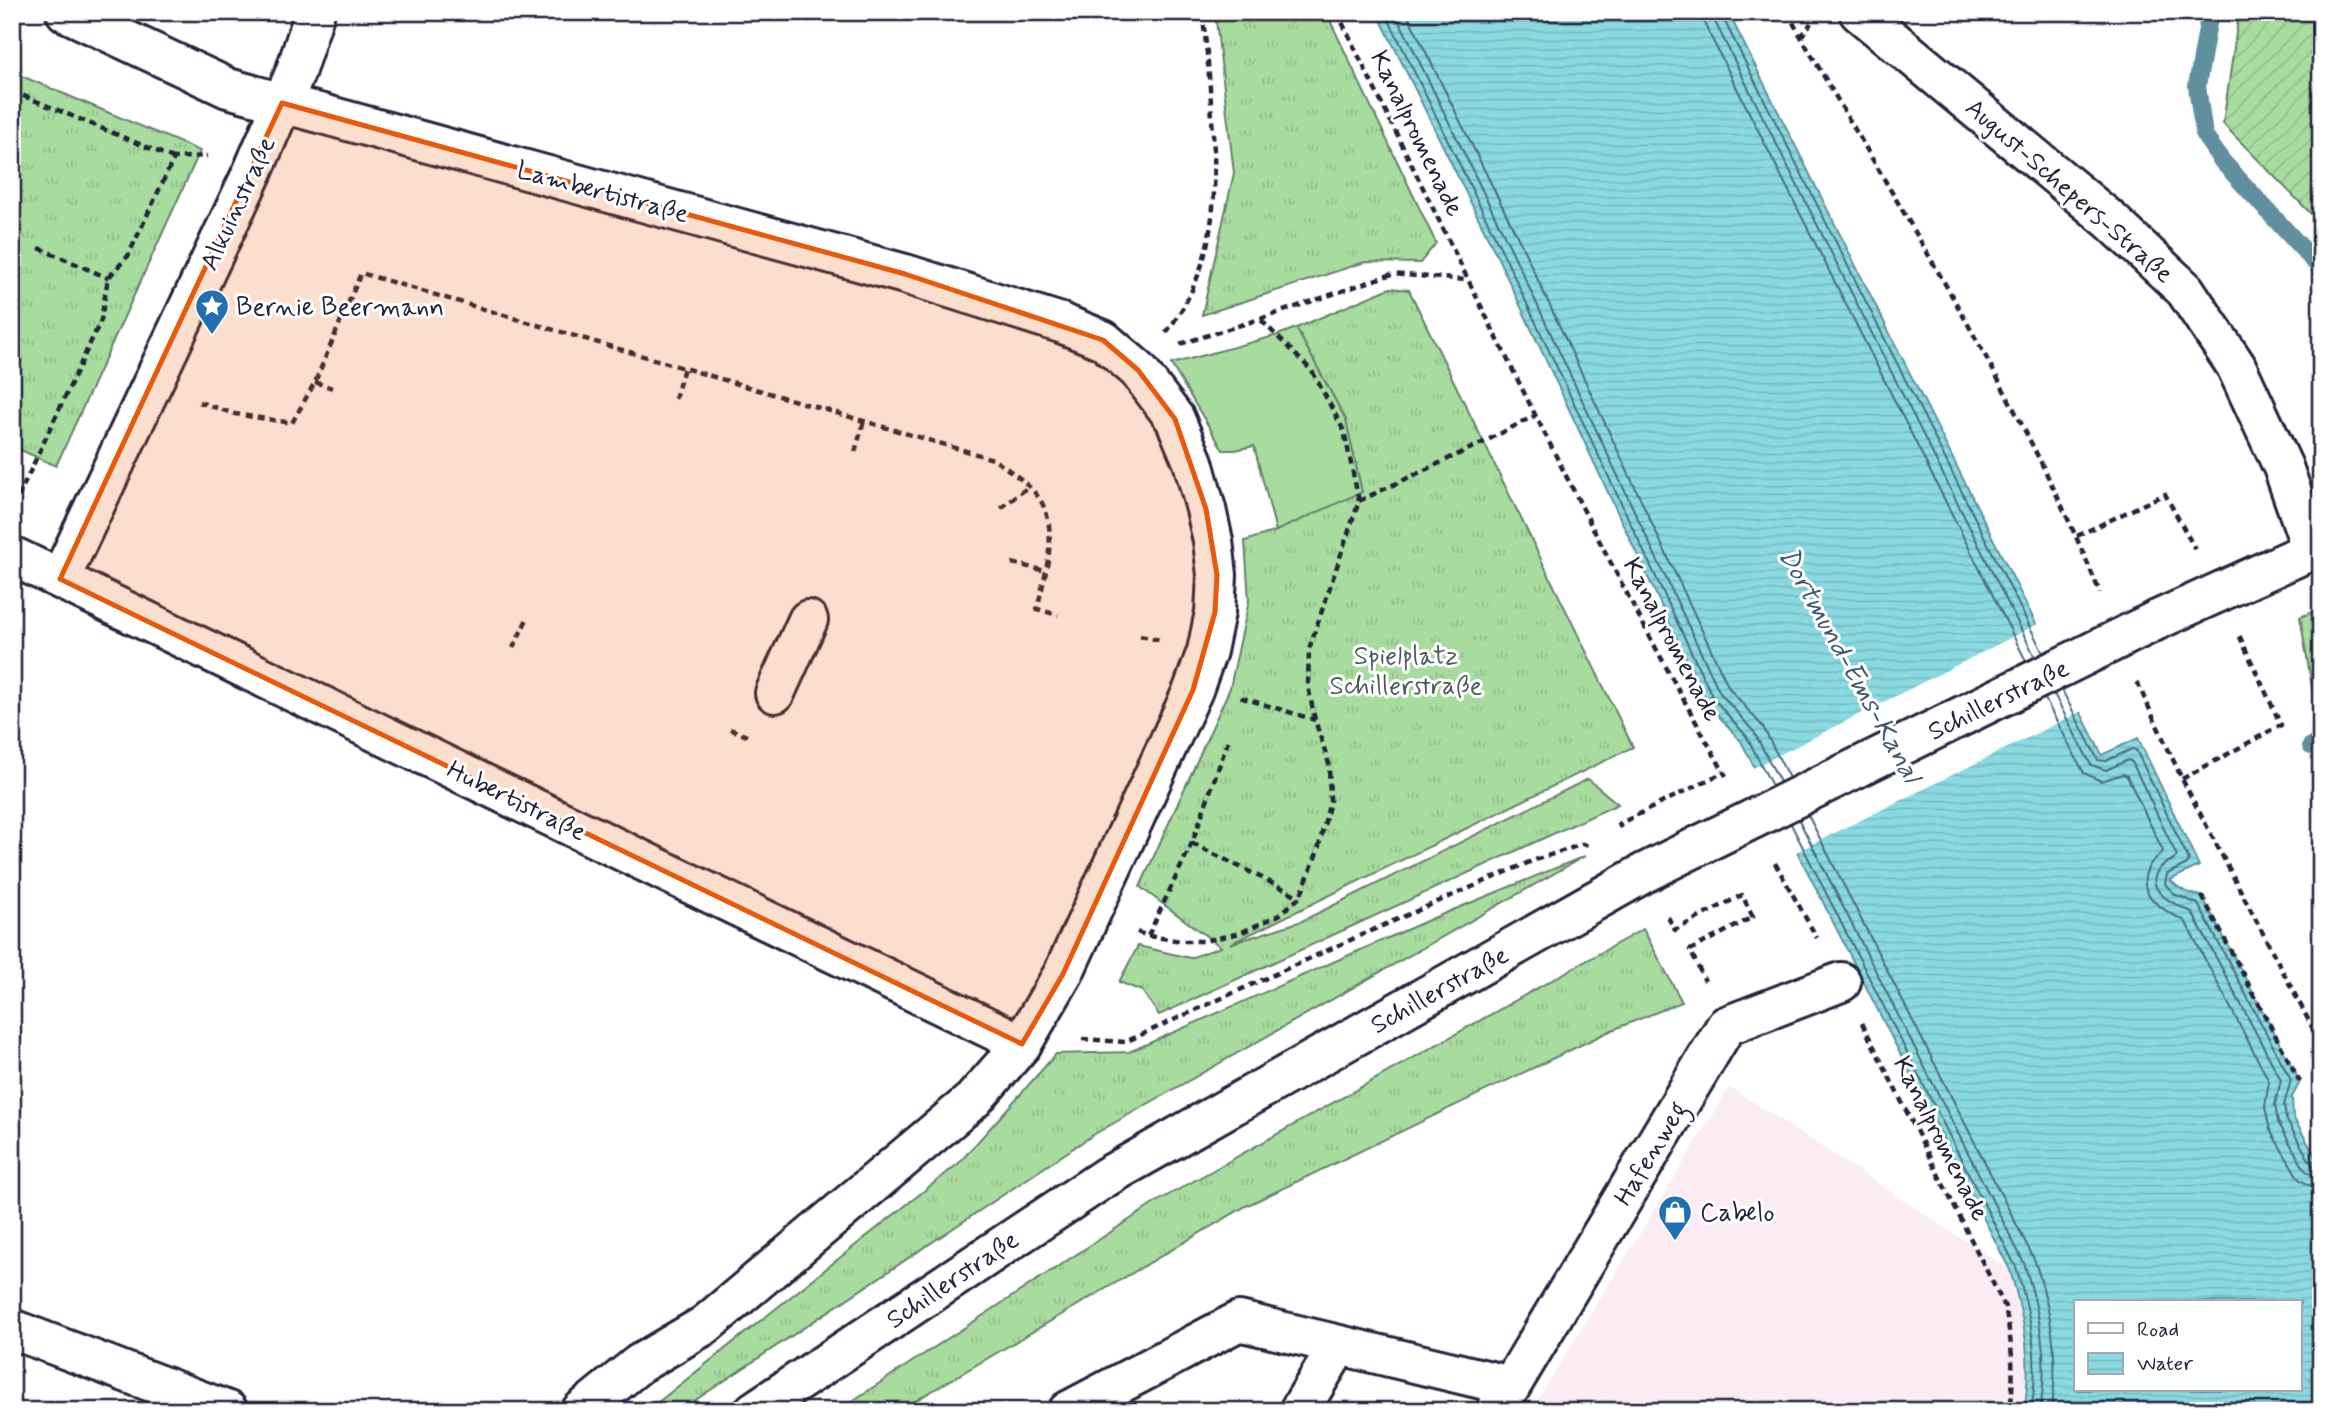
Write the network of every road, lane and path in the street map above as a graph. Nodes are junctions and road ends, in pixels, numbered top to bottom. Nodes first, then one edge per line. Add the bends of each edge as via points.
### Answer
1 (66, 12) edge
2 (315, 12) edge
3 (1202, 12) edge
4 (1337, 12) edge
5 (1787, 12) edge
6 (1859, 12) edge
7 (12, 91) edge
8 (282, 103) junction
9 (219, 154) dead end
10 (174, 158) junction
11 (38, 248) dead end
12 (108, 278) junction
13 (1468, 280) junction
14 (1260, 319) junction
15 (684, 368) junction
16 (1138, 370) junction
17 (314, 382) junction
18 (153, 383) junction
19 (332, 388) dead end
20 (674, 399) dead end
21 (1536, 415) junction
22 (864, 421) junction
23 (855, 453) dead end
24 (1028, 487) junction
25 (1359, 501) junction
26 (1000, 508) dead end
27 (12, 509) edge
28 (2077, 536) junction
29 (2316, 548) edge
30 (12, 556) edge
31 (1012, 563) dead end
32 (1046, 571) junction
33 (60, 579) junction
34 (2218, 591) junction
35 (2101, 596) dead end
36 (1058, 615) dead end
37 (528, 617) dead end
38 (808, 620) dead end
39 (513, 648) dead end
40 (2135, 680) dead end
41 (775, 693) dead end
42 (1238, 711) dead end
43 (1315, 720) junction
44 (730, 729) dead end
45 (1229, 738) dead end
46 (754, 740) dead end
47 (1724, 772) junction
48 (2182, 779) junction
49 (1730, 783) dead end
50 (1619, 824) dead end
51 (1192, 843) junction
52 (1774, 862) dead end
53 (1644, 873) junction
54 (2202, 896) dead end
55 (1300, 897) junction
56 (1129, 929) dead end
57 (1675, 930) dead end
58 (1148, 936) junction
59 (1690, 950) dead end
60 (1841, 982) junction
61 (1022, 1044) junction
62 (2321, 1044) edge
63 (2300, 1082) dead end
64 (12, 1329) edge
65 (1339, 1345) junction
66 (1504, 1398) edge
67 (228, 1411) edge
68 (581, 1411) edge
69 (754, 1411) edge
70 (1068, 1411) edge
71 (1299, 1411) edge
72 (2010, 1411) edge

1 - 8 street, Lambertistraße via 228,89
2 - 8 street, Alkuinstraße
3 - 16 path via 1216,167 1215,209 1196,284 1181,314
4 - 13 path, Kanalpromenade
5 - 28 path via 1983,351
6 - 29 street, August-Schepers-Straße via 2110,220 2185,290 2236,366
7 - 10 path
8 - 16 street, Lambertistraße via 905,274 1103,340
8 - 18 street, Alkuinstraße
9 - 10 path
10 - 12 path via 128,256
11 - 12 path
12 - 27 path via 101,320
13 - 14 path via 1392,274
13 - 21 path, Kanalpromenade
14 - 16 path via 1182,342
14 - 25 path via 1312,371 1344,431
15 - 17 path via 361,273
15 - 20 path
15 - 22 path
16 - 61 street via 1175,419 1193,462 1213,541 1215,612 1193,690 1063,974
17 - 18 path via 292,423 236,414
17 - 19 path
18 - 33 street, Alkuinstraße
21 - 25 path
21 - 47 path, Kanalpromenade via 1640,622
22 - 23 path
22 - 24 path via 993,459
24 - 26 path
24 - 32 path via 1040,499 1050,526
25 - 43 path via 1309,649 1308,687
28 - 34 path via 2165,494
28 - 35 path
29 - 34 street, Schillerstraße
30 - 33 street, Hubertistraße
31 - 32 path
32 - 36 path via 1037,609
33 - 61 street, Hubertistraße
34 - 48 path via 2281,725
34 - 53 street, Schillerstraße, bridge
37 - 39 path
38 - 41 street
40 - 48 path
42 - 43 path via 1242,698
43 - 55 path via 1329,764 1330,801
44 - 46 path
45 - 51 path
47 - 49 path, Kanalpromenade
47 - 50 path
48 - 62 path
51 - 55 path
51 - 58 path
52 - 60 path, Kanalpromenade
53 - 61 path via 1583,844 1381,926 1125,1042 1071,1039
53 - 69 street, Schillerstraße via 1106,1177
54 - 63 path
55 - 58 path via 1279,915 1241,933 1204,941
56 - 58 path
57 - 59 path via 1742,895 1753,917
60 - 66 street, Hafenweg via 1726,1026
60 - 72 path, Kanalpromenade via 2005,1307 2014,1382
61 - 68 street via 973,1100 705,1325 639,1364
64 - 67 street
65 - 66 street, Hafenweg
65 - 70 street, Hafenweg via 1240,1321
65 - 71 street

